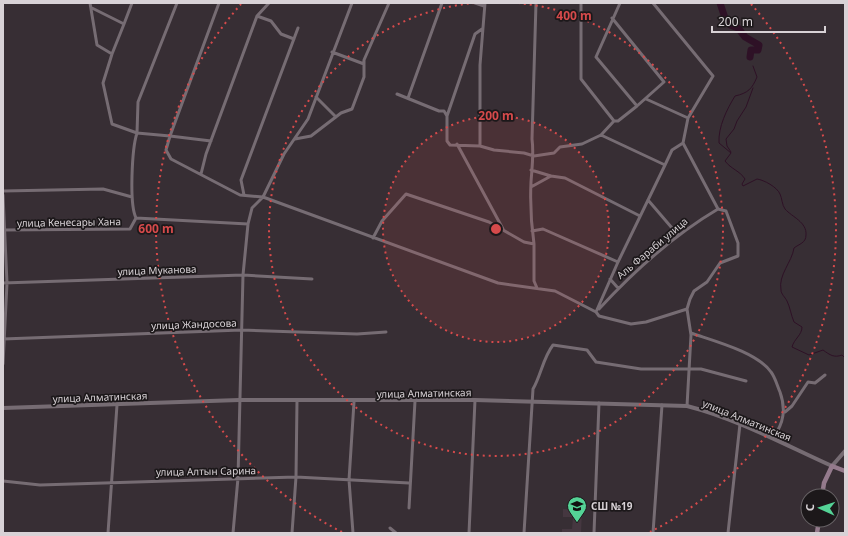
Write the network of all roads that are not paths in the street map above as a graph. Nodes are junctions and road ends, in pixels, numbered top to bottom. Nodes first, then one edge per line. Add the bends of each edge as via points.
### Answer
1 (90, 3) edge
2 (132, 3) edge
3 (177, 3) edge
4 (219, 3) edge
5 (269, 3) edge
6 (352, 3) edge
7 (389, 3) edge
8 (442, 3) edge
9 (475, 3) edge
10 (536, 3) edge
11 (582, 3) edge
12 (620, 3) edge
13 (653, 3) edge
14 (485, 5) edge
15 (92, 8) junction
16 (257, 16) junction
17 (612, 18) junction
18 (124, 24) junction
19 (298, 28) dead end
20 (482, 29) junction
21 (294, 39) junction
22 (332, 52) junction
23 (112, 54) junction
24 (364, 64) junction
25 (397, 94) dead end
26 (316, 97) junction
27 (408, 98) junction
28 (646, 99) junction
29 (637, 106) junction
30 (447, 116) junction
31 (336, 117) junction
32 (688, 118) junction
33 (614, 121) junction
34 (137, 133) junction
35 (601, 135) junction
36 (170, 136) junction
37 (295, 139) junction
38 (210, 141) junction
39 (683, 143) junction
40 (457, 144) junction
41 (480, 146) junction
42 (534, 156) junction
43 (664, 165) junction
44 (532, 170) junction
45 (201, 174) junction
46 (551, 176) junction
47 (531, 187) junction
48 (3, 191) edge
49 (3, 195) edge
50 (244, 195) junction
51 (132, 197) junction
52 (263, 198) junction
53 (648, 200) junction
54 (718, 209) junction
55 (640, 216) junction
56 (136, 218) junction
57 (248, 224) junction
58 (503, 229) junction
59 (4, 230) edge
60 (532, 231) junction
61 (678, 236) junction
62 (373, 238) junction
63 (534, 244) junction
64 (618, 262) junction
65 (243, 275) junction
66 (312, 279) dead end
67 (610, 279) junction
68 (5, 283) edge
69 (537, 288) junction
70 (618, 288) junction
71 (687, 309) junction
72 (596, 312) junction
73 (242, 330) junction
74 (386, 332) dead end
75 (691, 334) junction
76 (4, 339) edge
77 (3, 364) edge
78 (689, 368) junction
79 (825, 375) dead end
80 (746, 381) dead end
81 (239, 400) junction
82 (475, 400) junction
83 (297, 401) junction
84 (415, 401) junction
85 (533, 401) junction
86 (354, 402) junction
87 (600, 403) junction
88 (117, 405) junction
89 (662, 405) junction
90 (687, 406) junction
91 (3, 408) edge
92 (785, 412) junction
93 (740, 424) junction
94 (773, 438) junction
95 (845, 451) edge
96 (832, 466) junction
97 (845, 472) edge
98 (296, 477) junction
99 (238, 478) junction
100 (349, 480) junction
101 (3, 482) edge
102 (111, 482) junction
103 (409, 483) junction
104 (824, 488) edge
105 (409, 508) dead end
106 (390, 528) dead end
107 (108, 533) edge
108 (233, 533) edge
109 (292, 533) edge
110 (353, 533) edge
111 (396, 533) edge
112 (469, 533) edge
113 (524, 533) edge
114 (594, 533) edge
115 (653, 533) edge
116 (728, 533) edge

1 - 15 street
2 - 18 street
3 - 34 street via 138,102
4 - 36 street
5 - 16 street
6 - 22 street
7 - 24 street
8 - 27 street
9 - 14 street
10 - 42 street via 532,140
11 - 33 street via 581,79
12 - 17 street
13 - 32 street via 713,76
14 - 20 street
15 - 18 street
15 - 23 street via 97,45
16 - 21 street via 271,21 281,34
16 - 38 street
17 - 28 street via 663,80 662,85
17 - 29 street via 596,57
18 - 23 street
19 - 21 street
20 - 30 street via 474,34
20 - 41 street
21 - 50 street via 242,180
22 - 24 street
22 - 26 street
23 - 34 street via 103,82 112,124
24 - 31 street via 364,77 352,110
25 - 27 street
26 - 31 street
26 - 37 street via 308,119
27 - 30 street via 444,111
28 - 29 street
28 - 32 street
29 - 33 street
30 - 40 street via 447,141 450,145
31 - 37 street via 311,136
32 - 39 street
33 - 35 street
34 - 36 street
34 - 51 street via 134,143
35 - 42 street via 582,144 560,147 554,153
35 - 43 street
36 - 38 street
36 - 45 street via 166,150 171,159
37 - 52 street via 284,154
38 - 45 street
39 - 43 street via 672,150
39 - 54 street
40 - 41 street
40 - 58 street
41 - 42 street
42 - 44 street
43 - 53 street
44 - 46 street
44 - 47 street
45 - 50 street
46 - 47 street
46 - 55 street via 565,178
47 - 60 street
48 - 51 street via 103,189
49 - 59 street
50 - 52 street
51 - 56 street
52 - 57 street via 252,208
52 - 62 street
53 - 55 street
53 - 61 street
54 - 61 street, Аль Фараби улица
54 - 71 street via 726,211 738,243 738,256 720,263 707,282 694,291
55 - 64 street
56 - 57 street, улица Кенесары Хана
56 - 59 street, улица Кенесары Хана via 130,229
57 - 65 street
58 - 62 street via 406,194 382,221
58 - 63 street via 524,242
59 - 68 street
60 - 63 street
60 - 64 street via 546,230
61 - 70 street, Аль Фараби улица
62 - 69 street via 498,283
63 - 69 street via 534,281
64 - 67 street
65 - 66 street, улица Муканова
65 - 68 street, улица Муканова
65 - 73 street
67 - 70 street
67 - 72 street
68 - 76 street
69 - 72 street via 555,291
70 - 72 street, Аль Фараби улица
71 - 72 street via 631,324 599,316
71 - 75 street
73 - 74 street, улица Жандосова via 357,334
73 - 76 street, улица Жандосова
73 - 81 street
75 - 78 street
75 - 92 street via 735,347 765,365 772,372
76 - 77 street
78 - 80 street
78 - 85 street via 640,369 596,362 587,350 555,344 542,364 539,379 533,389
78 - 90 street
79 - 92 street via 815,383 808,382
81 - 83 street, улица Алматинская
81 - 88 street, улица Алматинская
81 - 99 street
82 - 84 street, улица Алматинская
82 - 85 street, улица Алматинская
82 - 112 street
83 - 86 street, улица Алматинская
83 - 98 street
84 - 86 street, улица Алматинская
84 - 103 street
85 - 87 street, улица Алматинская
85 - 113 street
86 - 100 street
87 - 89 street, улица Алматинская
87 - 114 street
88 - 91 street, улица Алматинская
88 - 102 street
89 - 90 street, улица Алматинская
89 - 115 street
90 - 93 street, улица Алматинская via 706,410
92 - 94 street
93 - 94 street, улица Алматинская
93 - 116 street
94 - 96 street, улица Алматинская
95 - 96 street
96 - 97 main road
96 - 104 main road
98 - 99 street, улица Алтын Сарина
98 - 100 street, улица Алтын Сарина
98 - 109 street
99 - 102 street, улица Алтын Сарина
99 - 108 street
100 - 103 street, улица Алтын Сарина
100 - 110 street
101 - 102 street, улица Алтын Сарина
102 - 107 street
103 - 105 street
106 - 111 street

